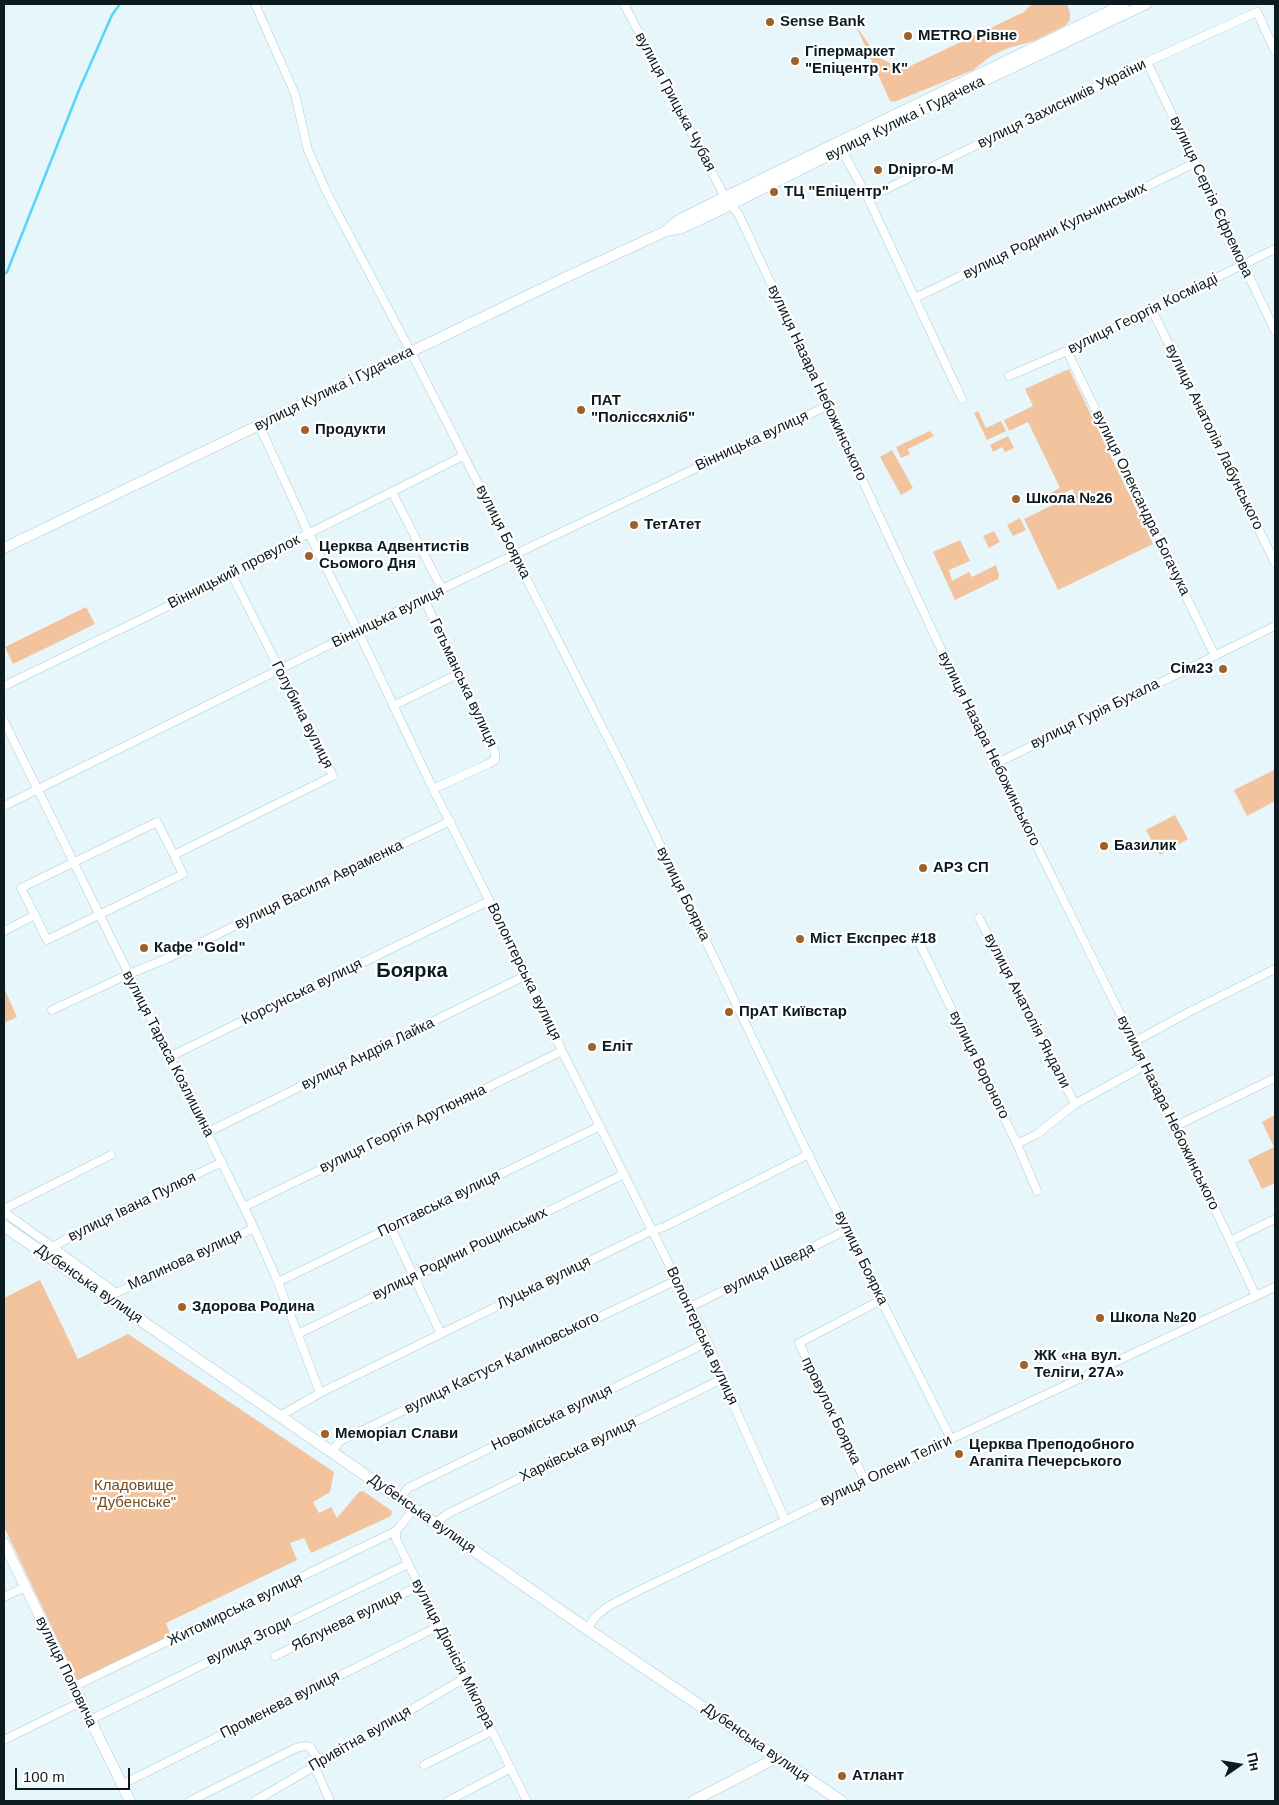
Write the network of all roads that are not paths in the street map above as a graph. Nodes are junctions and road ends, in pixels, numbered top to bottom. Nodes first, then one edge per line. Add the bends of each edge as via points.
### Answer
1 (255, 4) edge
2 (624, 4) edge
3 (1124, 4) edge
4 (1146, 4) edge
5 (1275, 51) edge
6 (1148, 62) junction
7 (841, 149) junction
8 (1195, 163) junction
9 (868, 198) junction
10 (728, 201) junction
11 (1275, 249) edge
12 (1243, 265) junction
13 (915, 298) junction
14 (1152, 310) junction
15 (1275, 331) edge
16 (1067, 351) junction
17 (411, 352) junction
18 (1009, 376) dead end
19 (962, 399) dead end
20 (827, 406) junction
21 (260, 425) junction
22 (463, 456) junction
23 (392, 492) junction
24 (309, 534) junction
25 (4, 548) edge
26 (515, 555) junction
27 (1275, 563) edge
28 (232, 575) junction
29 (442, 589) junction
30 (424, 598) junction
31 (1275, 626) edge
32 (358, 632) junction
33 (1215, 656) junction
34 (280, 670) junction
35 (460, 673) junction
36 (4, 686) edge
37 (393, 706) junction
38 (4, 721) edge
39 (995, 764) junction
40 (38, 789) junction
41 (433, 789) junction
42 (4, 806) edge
43 (450, 821) junction
44 (174, 855) junction
45 (73, 862) junction
46 (489, 901) junction
47 (35, 915) junction
48 (99, 916) junction
49 (979, 918) dead end
50 (4, 931) edge
51 (918, 940) dead end
52 (1275, 969) edge
53 (129, 974) junction
54 (527, 975) junction
55 (52, 1010) dead end
56 (1134, 1042) junction
57 (562, 1051) junction
58 (169, 1057) junction
59 (1146, 1065) junction
60 (1275, 1078) edge
61 (1074, 1104) junction
62 (600, 1126) junction
63 (1176, 1126) junction
64 (208, 1132) junction
65 (1017, 1144) junction
66 (809, 1154) junction
67 (111, 1155) dead end
68 (222, 1162) junction
69 (624, 1174) junction
70 (1037, 1191) dead end
71 (244, 1207) junction
72 (4, 1211) edge
73 (1275, 1220) edge
74 (4, 1226) edge
75 (254, 1228) junction
76 (391, 1228) junction
77 (847, 1230) junction
78 (651, 1231) junction
79 (1230, 1241) junction
80 (47, 1250) junction
81 (414, 1276) junction
82 (677, 1280) junction
83 (278, 1282) junction
84 (1275, 1287) edge
85 (1256, 1296) junction
86 (881, 1300) junction
87 (690, 1307) junction
88 (298, 1334) junction
89 (441, 1334) junction
90 (708, 1342) junction
91 (722, 1379) junction
92 (320, 1393) junction
93 (280, 1416) junction
94 (951, 1439) junction
95 (331, 1452) junction
96 (865, 1481) junction
97 (400, 1499) junction
98 (414, 1509) junction
99 (785, 1520) junction
100 (435, 1523) junction
101 (396, 1531) junction
102 (4, 1544) edge
103 (408, 1564) junction
104 (419, 1586) junction
105 (25, 1587) junction
106 (4, 1597) edge
107 (439, 1626) junction
108 (587, 1629) junction
109 (275, 1656) dead end
110 (464, 1678) junction
111 (73, 1688) junction
112 (81, 1702) junction
113 (90, 1720) junction
114 (492, 1732) junction
115 (4, 1740) edge
116 (776, 1758) junction
117 (317, 1764) junction
118 (424, 1765) dead end
119 (511, 1768) junction
120 (121, 1784) junction
121 (130, 1801) edge
122 (190, 1801) edge
123 (255, 1801) edge
124 (330, 1801) edge
125 (448, 1801) edge
126 (526, 1801) edge
127 (693, 1801) edge
128 (841, 1801) edge

1 - 17 street, вулиця Боярка via 295,94 308,150 327,193
2 - 10 street, вулиця Грицька Чубая
3 - 10 main road, вулиця Кулика і Гудачека
4 - 7 main road, вулиця Кулика і Гудачека
5 - 6 street, вулиця Захисників України via 1256,12
6 - 8 street, вулиця Сергія Єфремова
6 - 9 street, вулиця Захисників України
7 - 9 street
7 - 10 main road, вулиця Кулика і Гудачека
8 - 12 street, вулиця Сергія Єфремова
8 - 13 street, вулиця Родини Кульчинських
9 - 13 street
10 - 17 main road, вулиця Кулика і Гудачека via 679,220 664,232
10 - 20 street, вулиця Назара Небожинського via 739,215
11 - 12 street, вулиця Георгія Косміаді
12 - 14 street, вулиця Георгія Косміаді
12 - 15 street, вулиця Сергія Єфремова
13 - 19 street
14 - 16 street, вулиця Георгія Косміаді
14 - 27 street, вулиця Анатолія Лабунського
16 - 18 street, вулиця Георгія Косміаді
16 - 33 street, вулиця Олександра Богачука
17 - 21 main road, вулиця Кулика і Гудачека
17 - 22 street, вулиця Боярка
20 - 26 street, Вінницька вулиця
20 - 39 street, вулиця Назара Небожинського
21 - 24 street, Волонтерська вулиця
21 - 25 main road, вулиця Кулика і Гудачека
22 - 23 street, Вінницький провулок
22 - 26 street, вулиця Боярка
23 - 24 street, Вінницький провулок
23 - 29 street
24 - 28 street, Вінницький провулок
24 - 32 street, Волонтерська вулиця
26 - 29 street, Вінницька вулиця
26 - 66 street, вулиця Боярка via 628,778
28 - 34 street, Голубина вулиця
28 - 36 street, Вінницький провулок
29 - 30 street, Вінницька вулиця
30 - 32 street, Вінницька вулиця
30 - 35 street, Гетьманська вулиця
31 - 33 street, вулиця Гурія Бухала
32 - 34 street, Вінницька вулиця
32 - 37 street, Волонтерська вулиця
33 - 39 street, вулиця Гурія Бухала
34 - 40 street, Вінницька вулиця
34 - 44 street, Голубина вулиця via 333,776
35 - 37 street
35 - 41 street, Гетьманська вулиця via 488,734 495,753 494,760
37 - 41 street, Волонтерська вулиця
38 - 40 street, вулиця Тараса Козлишина
39 - 56 street, вулиця Назара Небожинського
40 - 42 street, Вінницька вулиця
40 - 45 street, вулиця Тараса Козлишина
41 - 43 street, Волонтерська вулиця
43 - 46 street, Волонтерська вулиця
43 - 53 street, вулиця Василя Авраменка via 171,957
44 - 45 street via 157,822
44 - 48 street via 183,874
45 - 47 street via 21,888
45 - 48 street, вулиця Тараса Козлишина
46 - 54 street, Волонтерська вулиця
46 - 58 street, Корсунська вулиця
47 - 48 street via 47,940
47 - 50 street
48 - 53 street, вулиця Тараса Козлишина
49 - 61 street, вулиця Анатолія Яндали
51 - 65 street, вулиця Вороного
52 - 56 street
53 - 55 street, вулиця Василя Авраменка
53 - 58 street, вулиця Тараса Козлишина
54 - 57 street, Волонтерська вулиця
54 - 64 street, вулиця Андрія Лайка
56 - 59 street, вулиця Назара Небожинського
57 - 62 street, Волонтерська вулиця
57 - 71 street, вулиця Георгія Арутюняна
58 - 64 street, вулиця Тараса Козлишина
59 - 61 street, вулиця Анатолія Яндали
59 - 63 street, вулиця Назара Небожинського
60 - 63 street
61 - 65 street, вулиця Анатолія Яндали via 1037,1134
62 - 69 street, Волонтерська вулиця
62 - 76 street, Полтавська вулиця
63 - 79 street, вулиця Назара Небожинського
64 - 68 street, вулиця Тараса Козлишина
65 - 70 street, вулиця Вороного
66 - 77 street, вулиця Боярка
66 - 78 street, Луцька вулиця
67 - 72 street
68 - 71 street, вулиця Тараса Козлишина
68 - 80 street, вулиця Івана Пулюя via 91,1225
69 - 78 street, Волонтерська вулиця
69 - 81 street, вулиця Родини Рощинських
71 - 75 street, вулиця Тараса Козлишина
72 - 80 street
73 - 79 street
74 - 80 main road, Дубенська вулиця
75 - 80 street, Малинова вулиця via 116,1293
75 - 83 street, вулиця Тараса Козлишина
76 - 81 street
76 - 83 street, Полтавська вулиця
77 - 86 street, вулиця Боярка
77 - 87 street, вулиця Шведа
78 - 82 street, Волонтерська вулиця
78 - 89 street, Луцька вулиця
79 - 85 street, вулиця Назара Небожинського
80 - 93 main road, Дубенська вулиця
81 - 88 street, вулиця Родини Рощинських
81 - 89 street
82 - 87 street, Волонтерська вулиця
82 - 95 street, вулиця Кастуся Калиновського via 340,1441
83 - 88 street, вулиця Тараса Козлишина
84 - 85 street, вулиця Олени Теліги
85 - 94 street, вулиця Олени Теліги
86 - 94 street, вулиця Боярка
86 - 96 street, провулок Боярка via 799,1343
87 - 90 street, Волонтерська вулиця
88 - 92 street, вулиця Тараса Козлишина
89 - 92 street, Луцька вулиця
90 - 91 street, Волонтерська вулиця
90 - 97 street, Новоміська вулиця via 408,1488
91 - 99 street, Волонтерська вулиця
91 - 100 street, Харківська вулиця via 449,1513
92 - 93 street, Луцька вулиця
93 - 95 main road, Дубенська вулиця
94 - 96 street, вулиця Олени Теліги
95 - 97 main road, Дубенська вулиця
96 - 99 street, вулиця Олени Теліги
97 - 98 main road, Дубенська вулиця
98 - 100 main road, Дубенська вулиця
98 - 101 street
99 - 108 street, вулиця Олени Теліги via 607,1607 595,1616
100 - 108 main road, Дубенська вулиця
101 - 103 street, вулиця Діонісія Міклера via 396,1539
101 - 111 street, Житомирська вулиця
102 - 105 main road, вулиця Поповича
103 - 104 street, вулиця Діонісія Міклера
103 - 113 street, вулиця Згоди
104 - 107 street, вулиця Діонісія Міклера
104 - 109 street, Яблунева вулиця
105 - 106 street
105 - 111 main road, вулиця Поповича
107 - 110 street, вулиця Діонісія Міклера
107 - 120 street, Променева вулиця
108 - 116 main road, Дубенська вулиця
110 - 114 street, вулиця Діонісія Міклера
110 - 117 street, Привітна вулиця
111 - 112 main road, вулиця Поповича
112 - 113 main road, вулиця Поповича
112 - 115 street
113 - 120 main road, вулиця Поповича
114 - 118 street
114 - 119 street, вулиця Діонісія Міклера
116 - 127 main road
116 - 128 main road, Дубенська вулиця
117 - 122 street via 310,1747 301,1746
117 - 123 street, Привітна вулиця
117 - 124 street
119 - 125 street
119 - 126 street, вулиця Діонісія Міклера
120 - 121 main road, вулиця Поповича

